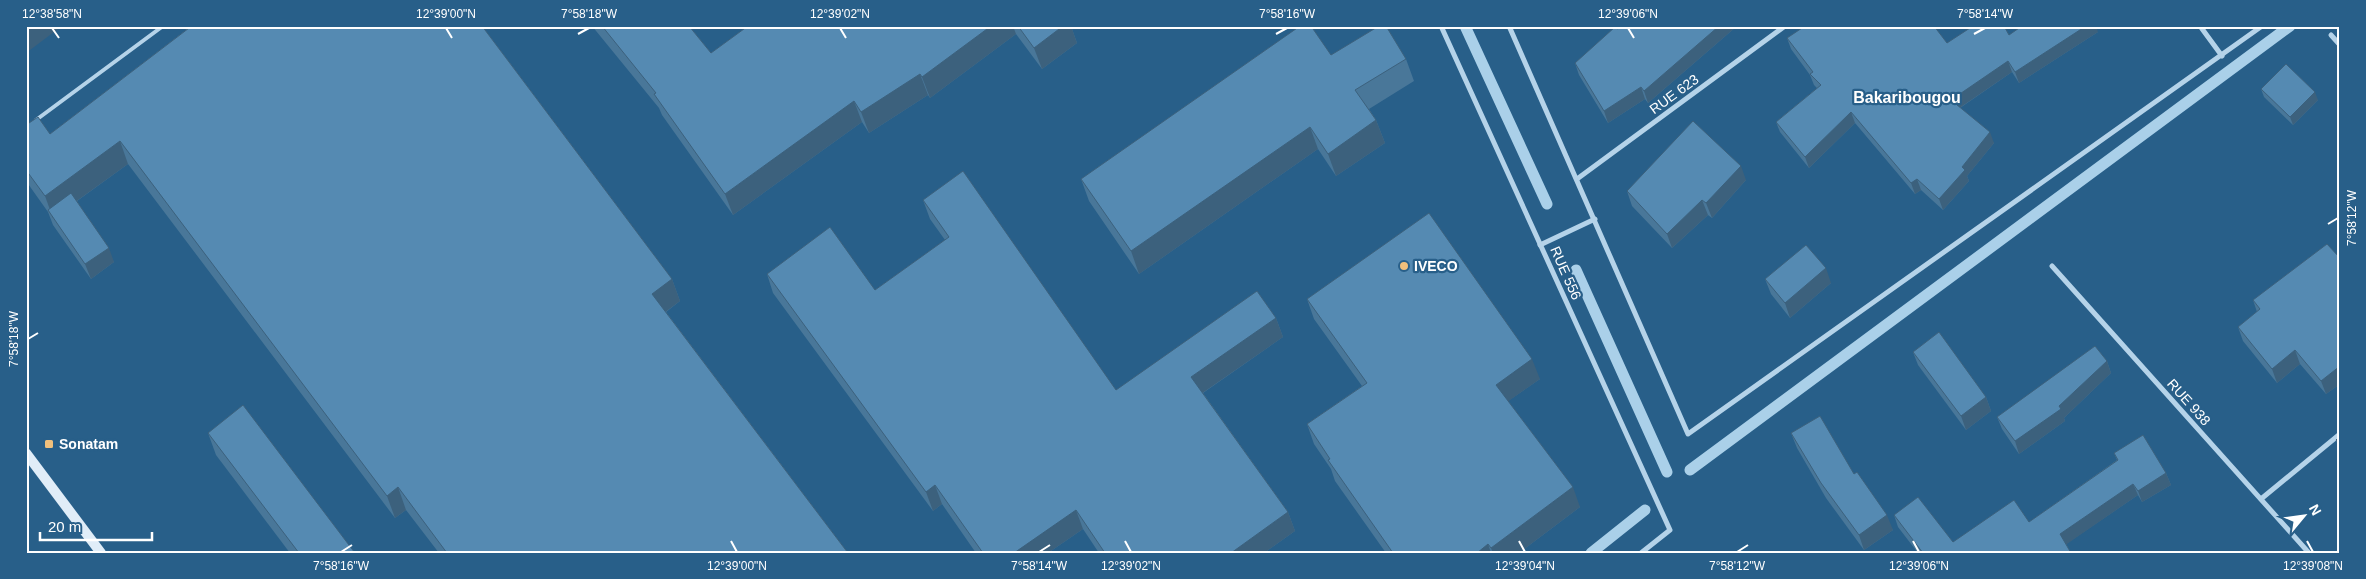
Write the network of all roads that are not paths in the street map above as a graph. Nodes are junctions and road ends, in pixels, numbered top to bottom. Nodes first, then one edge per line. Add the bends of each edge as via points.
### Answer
1 (163, 26) edge
2 (1441, 26) edge
3 (1509, 26) edge
4 (1785, 26) edge
5 (2200, 26) edge
6 (2262, 26) edge
7 (2331, 36) dead end
8 (2340, 45) edge
9 (2222, 56) junction
10 (34, 122) edge
11 (1577, 179) junction
12 (1595, 219) junction
13 (1540, 245) junction
14 (2052, 266) dead end
15 (2340, 434) edge
16 (26, 453) edge
17 (2261, 499) junction
18 (102, 553) edge
19 (1641, 553) edge
20 (2309, 553) edge

1 - 10 lane
2 - 13 street, RUE 556
3 - 11 street
4 - 11 street, RUE 623
5 - 9 street
6 - 9 street
7 - 8 street
9 - 12 street via 1688,434
11 - 12 street
12 - 13 street
13 - 19 street, RUE 556 via 1670,530
14 - 17 street, RUE 938
15 - 17 street
16 - 18 main road
17 - 20 street, RUE 938

